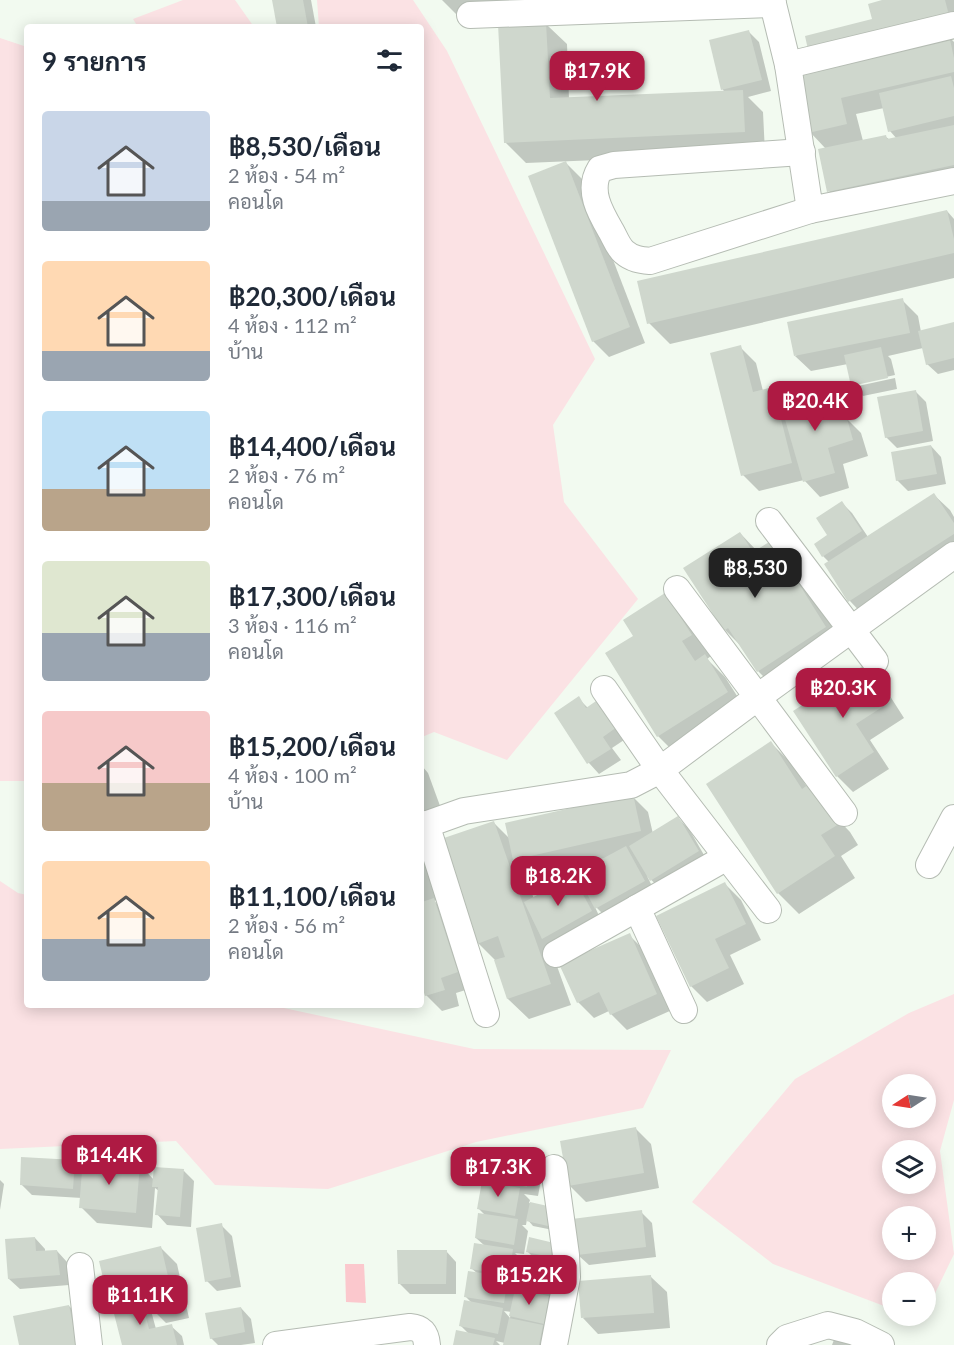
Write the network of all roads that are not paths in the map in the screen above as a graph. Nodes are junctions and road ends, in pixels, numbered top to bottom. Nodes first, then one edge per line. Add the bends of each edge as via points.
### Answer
1 (772, 2) edge
2 (470, 15) dead end
3 (954, 25) edge
4 (788, 65) junction
5 (802, 152) junction
6 (954, 181) edge
7 (810, 210) junction
8 (769, 521) dead end
9 (954, 555) edge
10 (677, 589) dead end
11 (851, 630) junction
12 (875, 661) dead end
13 (604, 689) dead end
14 (758, 697) junction
15 (660, 770) junction
16 (844, 813) dead end
17 (954, 818) edge
18 (424, 825) edge
19 (727, 857) junction
20 (929, 865) dead end
21 (637, 908) junction
22 (768, 910) dead end
23 (556, 954) dead end
24 (684, 1010) dead end
25 (486, 1014) dead end
26 (554, 1168) dead end
27 (80, 1266) dead end
28 (89, 1345) edge
29 (276, 1345) edge
30 (427, 1345) edge
31 (554, 1345) edge
32 (780, 1345) edge
33 (881, 1345) edge

1 - 2 street
1 - 4 street
3 - 4 street
4 - 5 street
5 - 7 street
5 - 7 street via 614,165 600,169 594,189 598,208 622,251 634,260 650,261
6 - 7 street
8 - 11 street
9 - 11 street
10 - 14 street
11 - 12 street
11 - 14 street
13 - 15 street
14 - 15 street
14 - 16 street
15 - 18 street via 632,785 464,811
15 - 19 street
17 - 20 street
18 - 25 street
19 - 21 street
19 - 22 street
21 - 23 street
21 - 24 street
26 - 31 street via 567,1277
27 - 28 street
29 - 30 street via 411,1327 423,1332
32 - 33 street via 788,1338 828,1325

